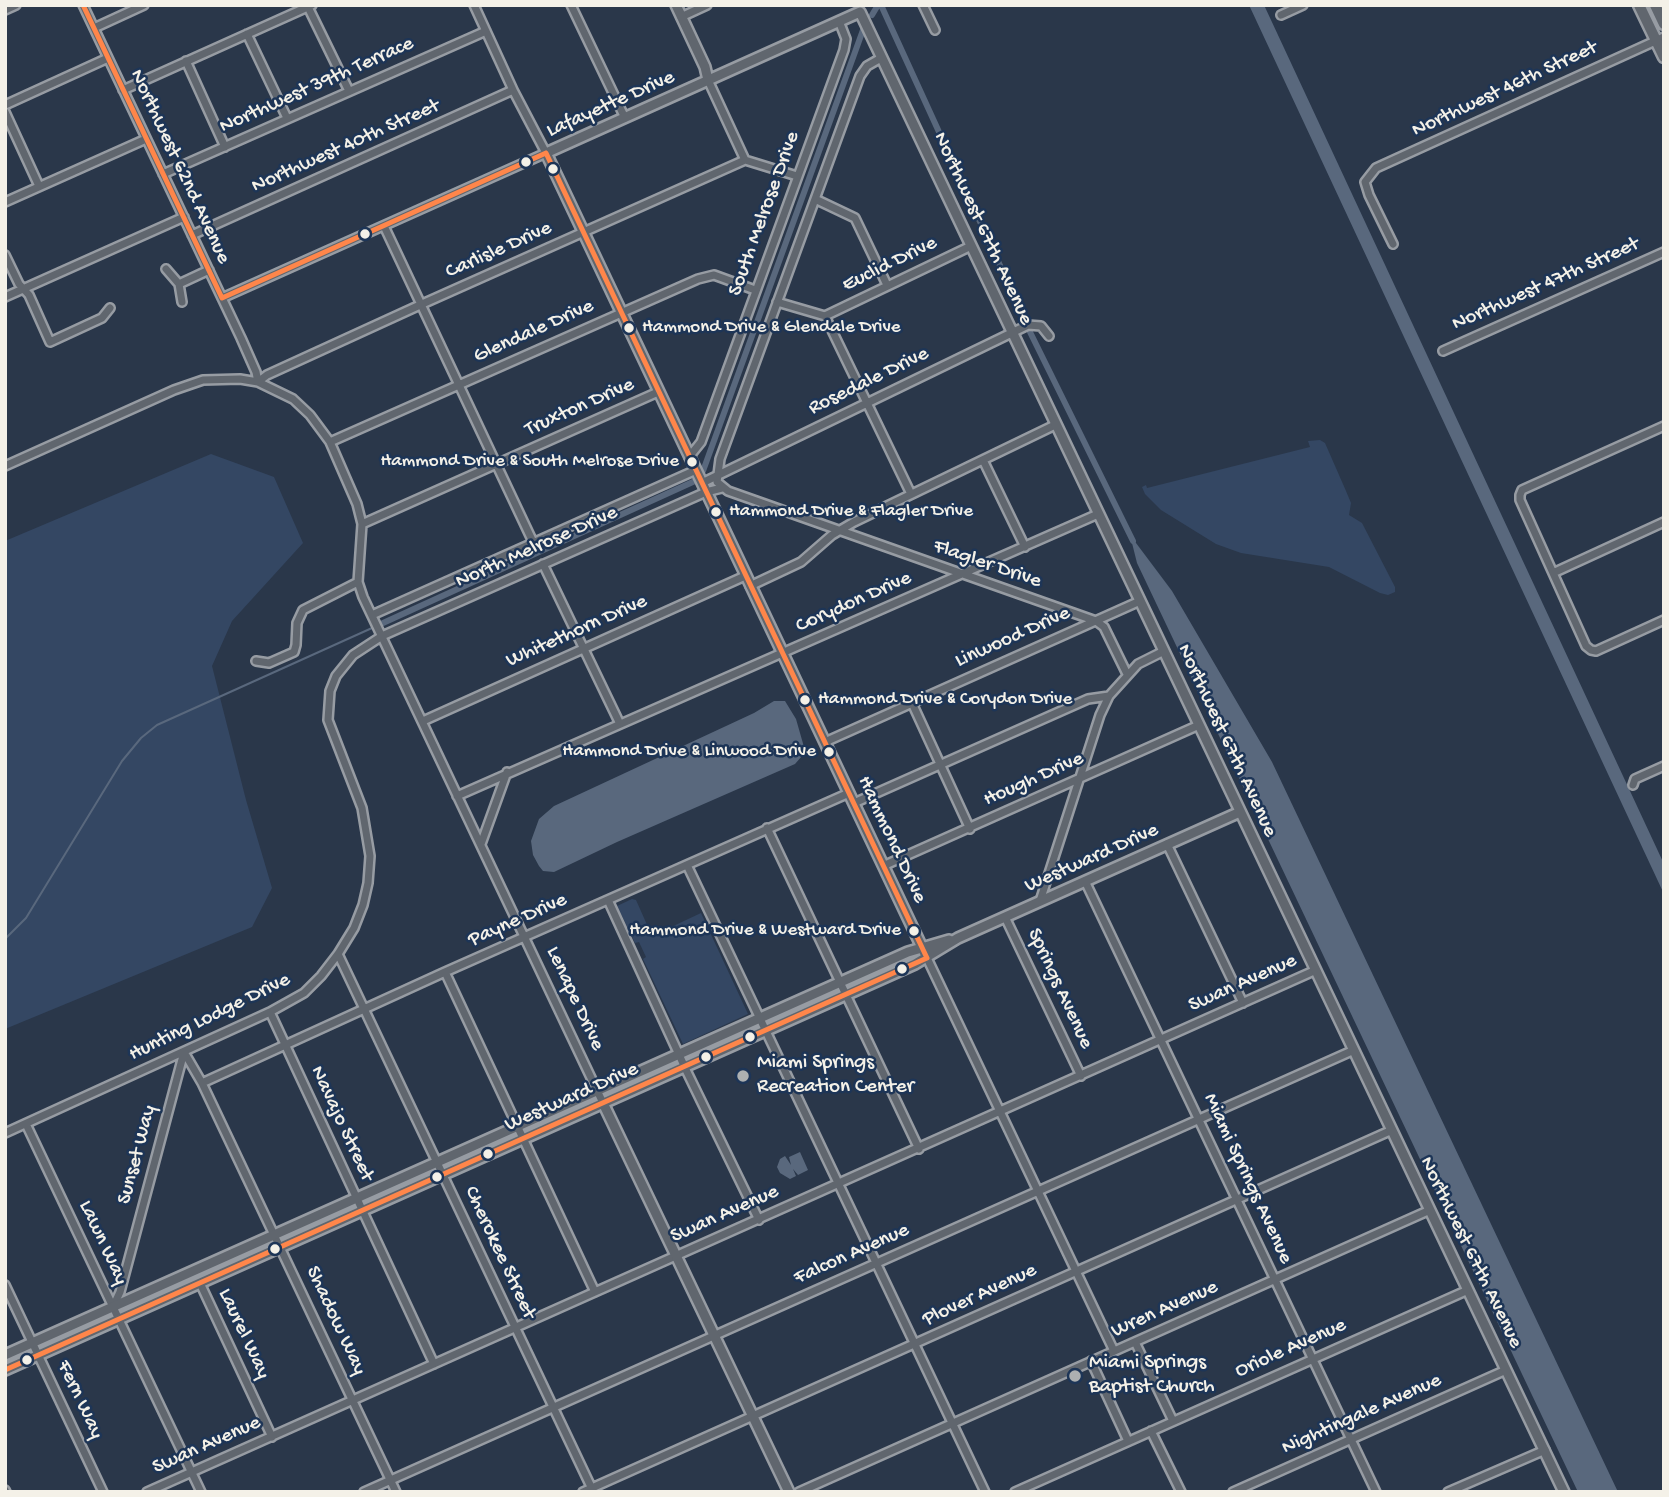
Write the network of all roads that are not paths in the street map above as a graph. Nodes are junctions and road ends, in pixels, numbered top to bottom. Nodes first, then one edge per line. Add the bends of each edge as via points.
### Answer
1 (16, 5) edge
2 (83, 5) edge
3 (144, 5) edge
4 (474, 5) edge
5 (571, 5) edge
6 (676, 5) edge
7 (708, 5) edge
8 (923, 5) edge
9 (1303, 5) edge
10 (1639, 5) edge
11 (1655, 5) edge
12 (310, 6) edge
13 (858, 8) edge
14 (5, 10) edge
15 (1281, 15) dead end
16 (681, 17) junction
17 (839, 21) junction
18 (1664, 24) edge
19 (94, 28) junction
20 (934, 30) dead end
21 (486, 31) junction
22 (247, 34) junction
23 (1660, 38) edge
24 (1664, 57) edge
25 (108, 58) junction
26 (881, 58) junction
27 (186, 61) junction
28 (708, 80) junction
29 (123, 90) junction
30 (513, 90) junction
31 (349, 91) junction
32 (5, 105) edge
33 (5, 112) edge
34 (287, 118) junction
35 (625, 118) junction
36 (146, 138) junction
37 (225, 146) junction
38 (546, 153) junction
39 (745, 160) junction
40 (163, 174) junction
41 (797, 176) junction
42 (39, 186) junction
43 (815, 200) junction
44 (5, 202) edge
45 (184, 217) junction
46 (384, 226) junction
47 (583, 233) junction
48 (192, 235) junction
49 (1393, 244) dead end
50 (971, 246) junction
51 (1664, 252) edge
52 (5, 255) edge
53 (166, 270) dead end
54 (209, 270) junction
55 (179, 284) junction
56 (887, 285) junction
57 (24, 289) junction
58 (755, 290) junction
59 (5, 297) edge
60 (222, 298) junction
61 (182, 302) dead end
62 (777, 302) junction
63 (420, 305) junction
64 (110, 308) dead end
65 (621, 313) junction
66 (825, 316) junction
67 (1011, 333) junction
68 (1049, 336) dead end
69 (1443, 351) dead end
70 (258, 382) junction
71 (458, 385) junction
72 (658, 392) junction
73 (867, 401) junction
74 (1055, 425) junction
75 (1664, 426) edge
76 (330, 442) junction
77 (689, 457) junction
78 (720, 459) junction
79 (983, 460) junction
80 (496, 464) junction
81 (5, 466) edge
82 (732, 468) junction
83 (696, 470) junction
84 (716, 476) junction
85 (704, 487) junction
86 (722, 488) junction
87 (911, 494) junction
88 (1098, 514) junction
89 (1664, 522) edge
90 (362, 524) junction
91 (841, 531) junction
92 (533, 542) junction
93 (1025, 547) junction
94 (543, 564) junction
95 (1553, 573) junction
96 (961, 575) junction
97 (745, 576) junction
98 (358, 582) junction
99 (750, 586) junction
100 (1140, 601) junction
101 (372, 615) junction
102 (1664, 620) edge
103 (1096, 621) junction
104 (382, 636) junction
105 (584, 647) junction
106 (1164, 651) junction
107 (782, 654) junction
108 (256, 661) dead end
109 (1126, 674) junction
110 (1109, 696) junction
111 (912, 703) junction
112 (423, 721) junction
113 (620, 724) junction
114 (1199, 725) junction
115 (825, 742) junction
116 (940, 765) junction
117 (1664, 765) edge
118 (507, 772) junction
119 (1079, 778) junction
120 (1633, 785) dead end
121 (849, 793) junction
122 (457, 796) junction
123 (854, 803) junction
124 (1240, 811) junction
125 (767, 828) junction
126 (970, 829) junction
127 (481, 844) junction
128 (1167, 844) junction
129 (687, 865) junction
130 (884, 866) junction
131 (1084, 881) junction
132 (608, 900) junction
133 (1040, 901) junction
134 (1005, 917) junction
135 (525, 936) junction
136 (958, 938) junction
137 (922, 947) junction
138 (338, 954) junction
139 (927, 958) junction
140 (1317, 970) junction
141 (445, 972) junction
142 (840, 983) junction
143 (846, 994) junction
144 (1243, 1003) junction
145 (364, 1009) junction
146 (270, 1012) junction
147 (759, 1019) junction
148 (765, 1031) junction
149 (1162, 1040) junction
150 (284, 1044) junction
151 (1354, 1050) junction
152 (184, 1052) junction
153 (679, 1055) junction
154 (685, 1067) junction
155 (1081, 1076) junction
156 (202, 1083) junction
157 (598, 1091) junction
158 (603, 1103) junction
159 (1000, 1113) junction
160 (1200, 1120) junction
161 (26, 1124) junction
162 (518, 1126) junction
163 (1392, 1130) junction
164 (5, 1133) edge
165 (524, 1139) junction
166 (919, 1149) junction
167 (437, 1163) junction
168 (443, 1175) junction
169 (840, 1184) junction
170 (1038, 1191) junction
171 (356, 1199) junction
172 (1238, 1200) junction
173 (1430, 1210) junction
174 (362, 1211) junction
175 (759, 1220) junction
176 (275, 1234) junction
177 (281, 1247) junction
178 (677, 1256) junction
179 (876, 1264) junction
180 (1076, 1271) junction
181 (1276, 1280) junction
182 (200, 1283) junction
183 (5, 1285) edge
184 (1468, 1290) junction
185 (595, 1292) junction
186 (113, 1307) junction
187 (119, 1319) junction
188 (516, 1328) junction
189 (715, 1336) junction
190 (1135, 1342) junction
191 (32, 1343) junction
192 (916, 1345) junction
193 (1114, 1351) junction
194 (5, 1355) edge
195 (38, 1355) junction
196 (1314, 1358) junction
197 (1091, 1361) junction
198 (434, 1364) junction
199 (5, 1370) edge
200 (1506, 1370) junction
201 (353, 1401) junction
202 (554, 1408) junction
203 (753, 1416) junction
204 (1173, 1421) junction
205 (953, 1424) junction
206 (1151, 1431) junction
207 (272, 1437) junction
208 (1352, 1438) junction
209 (1128, 1441) junction
210 (1545, 1450) junction
211 (192, 1472) junction
212 (391, 1480) junction
213 (593, 1490) edge
214 (103, 1492) edge
215 (147, 1492) edge
216 (201, 1492) edge
217 (364, 1492) edge
218 (396, 1492) edge
219 (583, 1492) edge
220 (789, 1492) edge
221 (799, 1492) edge
222 (985, 1492) edge
223 (1015, 1492) edge
224 (1181, 1492) edge
225 (1233, 1492) edge
226 (1377, 1492) edge
227 (1448, 1492) edge
228 (1564, 1492) edge

1 - 14 street
2 - 19 street, Northwest 62nd Avenue
3 - 19 street
4 - 21 street
5 - 35 street
6 - 16 street
7 - 16 street
8 - 20 street
9 - 15 street
10 - 23 main road
11 - 18 main road
12 - 22 street
12 - 31 street
13 - 17 street, Lafayette Drive
13 - 26 street, Northwest 67th Avenue
16 - 28 street
17 - 28 street, Lafayette Drive
17 - 41 street, South Melrose Drive via 846,45
19 - 25 street, Northwest 62nd Avenue
21 - 30 street
21 - 31 street, Northwest 39th Terrace
22 - 27 street
22 - 34 street
23 - 24 main road
23 - 49 street, Northwest 46th Street via 1376,169 1365,182
25 - 29 street, Northwest 62nd Avenue
25 - 32 street
26 - 43 street via 860,76
26 - 50 street, Northwest 67th Avenue
27 - 29 street
27 - 37 street
28 - 35 street, Lafayette Drive
28 - 39 street
29 - 36 street, Northwest 62nd Avenue
30 - 38 street
30 - 48 street, Northwest 40th Street
31 - 34 street, Northwest 39th Terrace
33 - 42 street
34 - 37 street, Northwest 39th Terrace
35 - 38 street, Lafayette Drive
36 - 40 street, Northwest 62nd Avenue
36 - 42 street
37 - 40 street, Northwest 39th Terrace
38 - 46 street, Lafayette Drive
38 - 47 street, Hammond Drive
39 - 41 street
39 - 47 street, Carlisle Drive
40 - 45 street, Northwest 62nd Avenue
41 - 58 street, South Melrose Drive
42 - 44 street
43 - 56 street via 855,218
43 - 62 street
45 - 48 street, Northwest 62nd Avenue
45 - 57 street
46 - 60 street, Lafayette Drive
46 - 63 street
47 - 63 street, Carlisle Drive
47 - 65 street, Hammond Drive
48 - 54 street, Northwest 62nd Avenue
50 - 56 street, Euclid Drive
50 - 67 street, Northwest 67th Avenue
51 - 69 street, Northwest 47th Street
52 - 57 street
53 - 55 street
54 - 55 street
54 - 60 street, Northwest 62nd Avenue
55 - 61 street
56 - 66 street, Euclid Drive
57 - 59 street
57 - 64 street via 50,342 102,318
58 - 65 street, Glendale Drive via 707,276
58 - 77 street, South Melrose Drive via 701,442
60 - 70 street, Northwest 62nd Avenue
62 - 66 street
62 - 78 street
63 - 70 street, Carlisle Drive
63 - 71 street
65 - 71 street, Glendale Drive
65 - 72 street, Hammond Drive
66 - 73 street
67 - 68 street, Rosedale Drive via 1036,324
67 - 73 street, Rosedale Drive
67 - 74 street, Northwest 67th Avenue
70 - 76 street via 302,407
70 - 81 street via 219,379 188,385
71 - 76 street, Glendale Drive
71 - 80 street
72 - 77 street, Hammond Drive
72 - 80 street, Truxton Drive
73 - 82 street, Rosedale Drive
73 - 87 street
74 - 79 street
74 - 88 street, Northwest 67th Avenue
75 - 95 street via 1522,490 1520,500
76 - 90 street
77 - 83 street, Hammond Drive
78 - 82 street
78 - 84 street
79 - 87 street
79 - 93 street
80 - 90 street, Truxton Drive
80 - 92 street
82 - 84 street, Rosedale Drive
83 - 85 street, Hammond Drive
83 - 92 street
84 - 85 street, Rosedale Drive
84 - 86 street
85 - 86 street
85 - 94 street, North Melrose Drive
85 - 97 street, Hammond Drive
86 - 91 street, Flagler Drive
87 - 91 street
88 - 93 street, Corydon Drive
88 - 100 street, Northwest 67th Avenue
89 - 95 street
90 - 98 street
91 - 96 street, Flagler Drive
91 - 99 street via 801,562
92 - 101 street
93 - 96 street, Corydon Drive
94 - 104 street, North Melrose Drive
94 - 105 street
95 - 102 street via 1591,650
96 - 103 street, Flagler Drive
96 - 107 street, Corydon Drive
97 - 99 street, Hammond Drive
97 - 105 street, Whitethorn Drive
98 - 101 street
98 - 108 street via 303,610 294,652 269,663
99 - 107 street, Hammond Drive
100 - 103 street, Linwood Drive
100 - 106 street, Northwest 67th Avenue
101 - 104 street
103 - 109 street via 1104,627
103 - 111 street, Linwood Drive
104 - 112 street, Lenape Drive
104 - 138 street, Hunting Lodge Drive via 346,663 329,699 328,720 362,807 370,856 363,905
105 - 112 street, Whitethorn Drive
105 - 113 street
106 - 109 street
106 - 114 street, Northwest 67th Avenue
107 - 113 street, Corydon Drive
107 - 115 street, Hammond Drive
109 - 110 street
110 - 116 street via 1088,699
110 - 119 street
111 - 115 street, Linwood Drive
111 - 116 street
112 - 122 street, Lenape Drive
113 - 118 street, Corydon Drive
114 - 119 street, Hough Drive
114 - 124 street, Northwest 67th Avenue
115 - 121 street, Hammond Drive
116 - 123 street
116 - 126 street
117 - 120 street via 1635,779
118 - 122 street, Corydon Drive
118 - 127 street
119 - 126 street, Hough Drive
119 - 133 street
121 - 123 street, Hammond Drive
121 - 125 street, Payne Drive
122 - 127 street, Lenape Drive
123 - 130 street, Hammond Drive
124 - 128 street, Westward Drive
124 - 140 street, Northwest 67th Avenue
125 - 129 street, Payne Drive
125 - 142 street
126 - 130 street, Hough Drive
127 - 135 street, Lenape Drive
128 - 131 street, Westward Drive
128 - 144 street
129 - 132 street, Payne Drive
129 - 147 street
130 - 137 street, Hammond Drive
131 - 133 street, Westward Drive
131 - 149 street, Miami Springs Avenue
132 - 135 street, Payne Drive
132 - 153 street
133 - 134 street, Westward Drive
134 - 136 street, Westward Drive
134 - 155 street, Springs Avenue
135 - 141 street, Payne Drive
135 - 157 street, Lenape Drive
136 - 137 street, Westward Drive
136 - 139 street, Westward Drive
137 - 139 street, Hammond Drive
137 - 142 street, Westward Drive
138 - 145 street, Cherokee Street
138 - 146 street, Hunting Lodge Drive via 304,993
139 - 143 street, Westward Drive
139 - 159 street, Hammond Drive
140 - 144 street, Swan Avenue
140 - 151 street, Northwest 67th Avenue
141 - 145 street, Payne Drive
141 - 162 street
142 - 143 street
142 - 147 street, Westward Drive
143 - 148 street, Westward Drive
143 - 166 street
144 - 149 street, Swan Avenue
145 - 150 street, Payne Drive
145 - 167 street, Cherokee Street
146 - 150 street, Navajo Street
146 - 152 street, Hunting Lodge Drive
147 - 148 street
147 - 153 street, Westward Drive
148 - 154 street, Westward Drive
148 - 169 street
149 - 155 street, Swan Avenue
149 - 160 street, Miami Springs Avenue
150 - 156 street, Payne Drive
150 - 171 street, Navajo Street
151 - 160 street, Falcon Avenue
151 - 163 street, Northwest 67th Avenue
152 - 156 street, Shadow Way
152 - 161 street, Hunting Lodge Drive
152 - 186 street, Sunset Way
153 - 154 street
153 - 157 street, Westward Drive
154 - 158 street, Westward Drive
154 - 175 street
155 - 159 street, Swan Avenue
156 - 176 street, Shadow Way
157 - 158 street, Lenape Drive
157 - 162 street, Westward Drive
158 - 165 street, Westward Drive
158 - 178 street, Lenape Drive
159 - 166 street, Swan Avenue
159 - 170 street, Hammond Drive
160 - 170 street, Falcon Avenue
160 - 172 street, Miami Springs Avenue
161 - 164 street, Hunting Lodge Drive
161 - 186 street, Lawn Way
162 - 165 street
162 - 167 street, Westward Drive
163 - 172 street, Plover Avenue
163 - 173 street, Northwest 67th Avenue
165 - 168 street, Westward Drive
165 - 185 street
166 - 169 street, Swan Avenue
167 - 168 street, Cherokee Street
167 - 171 street, Westward Drive
168 - 174 street, Westward Drive
168 - 188 street, Cherokee Street
169 - 175 street, Swan Avenue
169 - 179 street
170 - 179 street, Falcon Avenue
170 - 180 street, Hammond Drive
171 - 174 street, Navajo Street
171 - 176 street, Westward Drive
172 - 180 street, Plover Avenue
172 - 181 street, Miami Springs Avenue
173 - 181 street, Wren Avenue
173 - 184 street, Northwest 67th Avenue
174 - 177 street, Westward Drive
174 - 198 street, Navajo Street
175 - 178 street, Swan Avenue
176 - 177 street, Shadow Way
176 - 186 street, Westward Drive
177 - 182 street, Westward Drive
177 - 201 street, Shadow Way
178 - 185 street, Swan Avenue
178 - 189 street, Lenape Drive
179 - 189 street, Falcon Avenue
179 - 192 street
180 - 192 street, Plover Avenue
180 - 193 street, Hammond Drive
181 - 190 street, Wren Avenue
181 - 196 street, Miami Springs Avenue
182 - 187 street, Westward Drive
182 - 207 street, Laurel Way
183 - 191 street, Fern Way
184 - 196 street, Oriole Avenue
184 - 200 street, Northwest 67th Avenue
185 - 188 street, Swan Avenue
186 - 187 street, Lawn Way
186 - 191 street, Westward Drive
187 - 195 street, Westward Drive
187 - 211 street, Lawn Way
188 - 198 street, Swan Avenue
188 - 202 street, Cherokee Street
189 - 202 street, Falcon Avenue
189 - 203 street, Lenape Drive
190 - 193 street, Wren Avenue
190 - 204 street
191 - 194 street, Westward Drive
191 - 195 street, Fern Way
192 - 203 street, Plover Avenue
192 - 205 street
193 - 197 street, Wren Avenue
195 - 199 street, Westward Drive
195 - 214 street, Fern Way
196 - 204 street, Oriole Avenue
196 - 208 street, Miami Springs Avenue
197 - 205 street, Wren Avenue
197 - 209 street
198 - 201 street, Swan Avenue
200 - 208 street, Nightingale Avenue
200 - 210 street, Northwest 67th Avenue
201 - 207 street, Swan Avenue
201 - 212 street, Shadow Way
202 - 212 street, Falcon Avenue
202 - 213 street, Cherokee Street
203 - 213 street, Plover Avenue
203 - 220 street, Lenape Drive
204 - 206 street, Oriole Avenue
205 - 221 street, Wren Avenue
205 - 222 street
206 - 209 street, Oriole Avenue
206 - 224 street
207 - 211 street, Swan Avenue
208 - 225 street, Nightingale Avenue
208 - 226 street, Miami Springs Avenue
209 - 223 street, Oriole Avenue
210 - 227 street
210 - 228 street, Northwest 67th Avenue
211 - 215 street, Swan Avenue
211 - 216 street, Lawn Way
212 - 217 street, Falcon Avenue
212 - 218 street, Shadow Way
213 - 219 street, Plover Avenue

